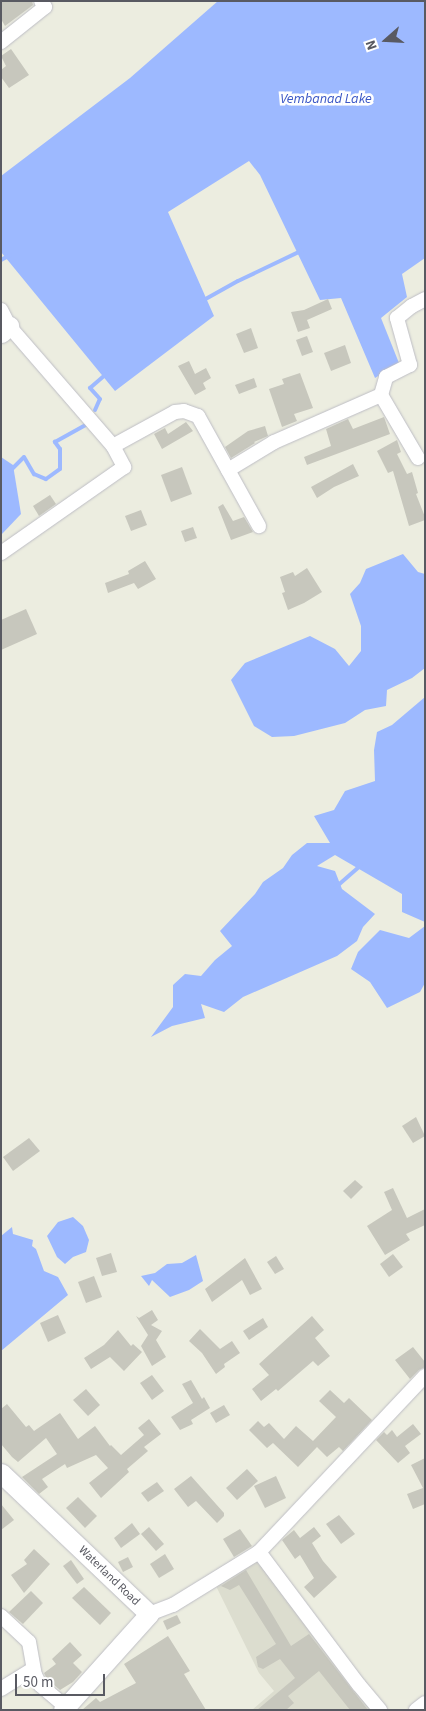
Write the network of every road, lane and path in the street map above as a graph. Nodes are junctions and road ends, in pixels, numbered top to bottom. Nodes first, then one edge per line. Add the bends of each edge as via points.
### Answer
1 (42, 1) edge
2 (1, 42) edge
3 (425, 299) edge
4 (4, 323) edge
5 (381, 395) junction
6 (113, 446) junction
7 (418, 458) dead end
8 (228, 470) junction
9 (259, 526) dead end
10 (1, 553) edge
11 (425, 1376) edge
12 (1, 1473) edge
13 (259, 1552) junction
14 (149, 1614) junction
15 (1, 1616) edge
16 (33, 1668) junction
17 (1, 1689) edge
18 (425, 1703) edge
19 (66, 1709) edge
20 (380, 1710) edge
21 (416, 1710) edge

1 - 2 street via 45,6
3 - 5 street via 397,318 410,365 386,377
4 - 6 street
5 - 7 street
5 - 8 street via 274,442
6 - 8 street via 175,412 184,412 198,416
6 - 10 street via 124,468
8 - 9 street
11 - 13 street
12 - 14 main road, Waterland Road
13 - 14 street via 173,1605
13 - 20 street
14 - 19 main road, Waterland Road
15 - 16 street via 29,1642
16 - 17 street
16 - 19 street via 40,1685
18 - 21 street

